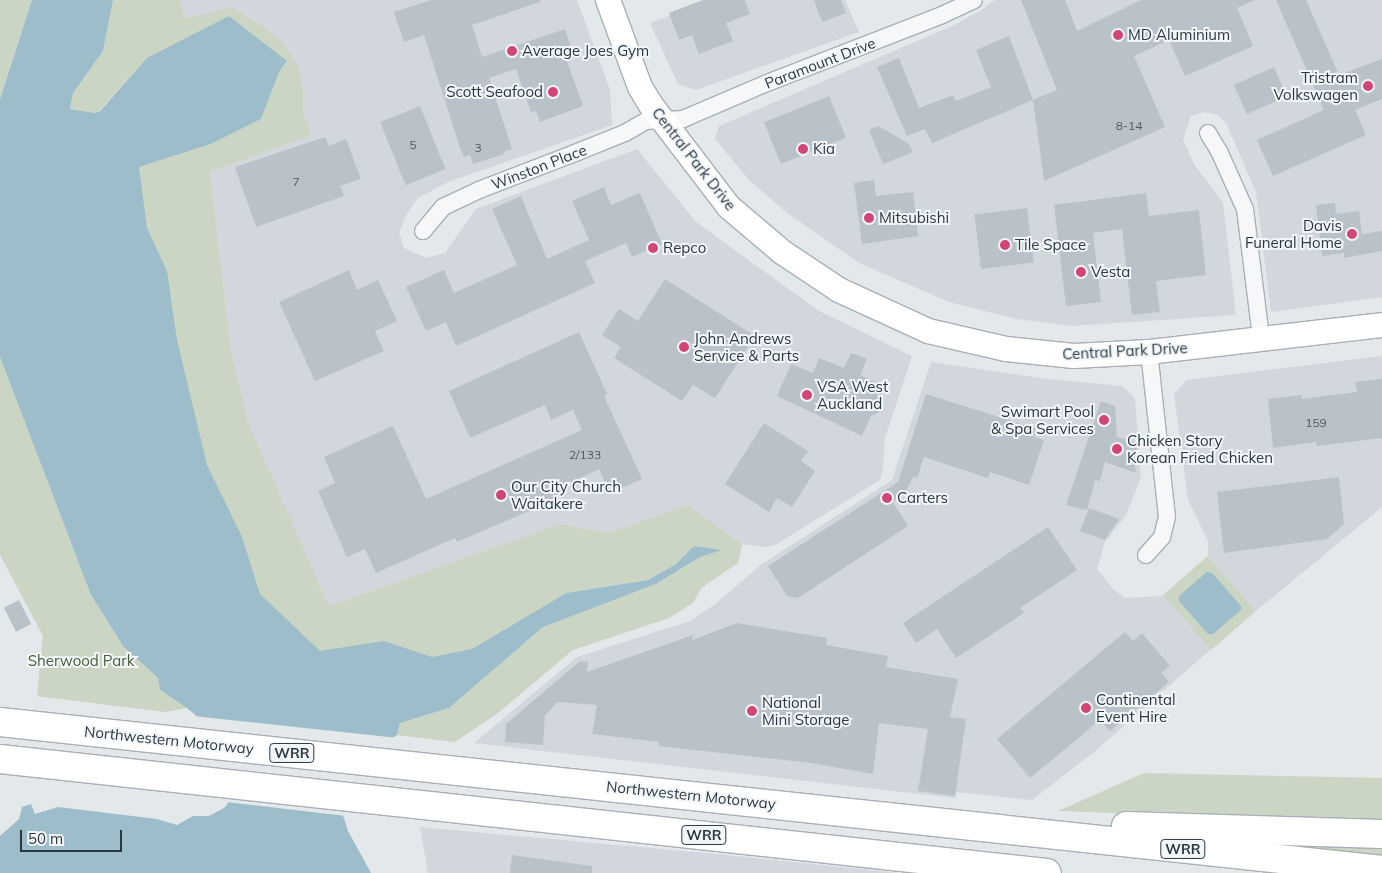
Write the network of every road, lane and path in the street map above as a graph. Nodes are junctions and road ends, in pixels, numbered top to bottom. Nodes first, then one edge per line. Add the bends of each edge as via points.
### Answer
1 (608, 0) edge
2 (974, 0) edge
3 (664, 120) junction
4 (1208, 133) dead end
5 (423, 231) dead end
6 (1382, 325) edge
7 (1261, 338) junction
8 (1149, 352) junction
9 (1146, 555) dead end
10 (0, 722) edge
11 (0, 760) edge
12 (984, 828) junction
13 (1382, 834) edge
14 (1382, 870) edge
15 (1047, 873) edge

1 - 3 main road, Central Park Drive via 640,87
2 - 3 street, Paramount Drive via 683,120
3 - 5 street, Winston Place via 646,121 575,154 479,190 444,207
3 - 8 main road, Central Park Drive via 729,207 782,252 847,293 937,335 1006,349 1074,356
4 - 7 street via 1246,209
6 - 7 main road, Central Park Drive
7 - 8 main road, Central Park Drive
8 - 9 street via 1167,517 1162,536
10 - 12 highway, Northwestern Motorway / WRR
11 - 15 highway, WRR
12 - 13 highway via 1106,826
12 - 14 highway, Northwestern Motorway / WRR

